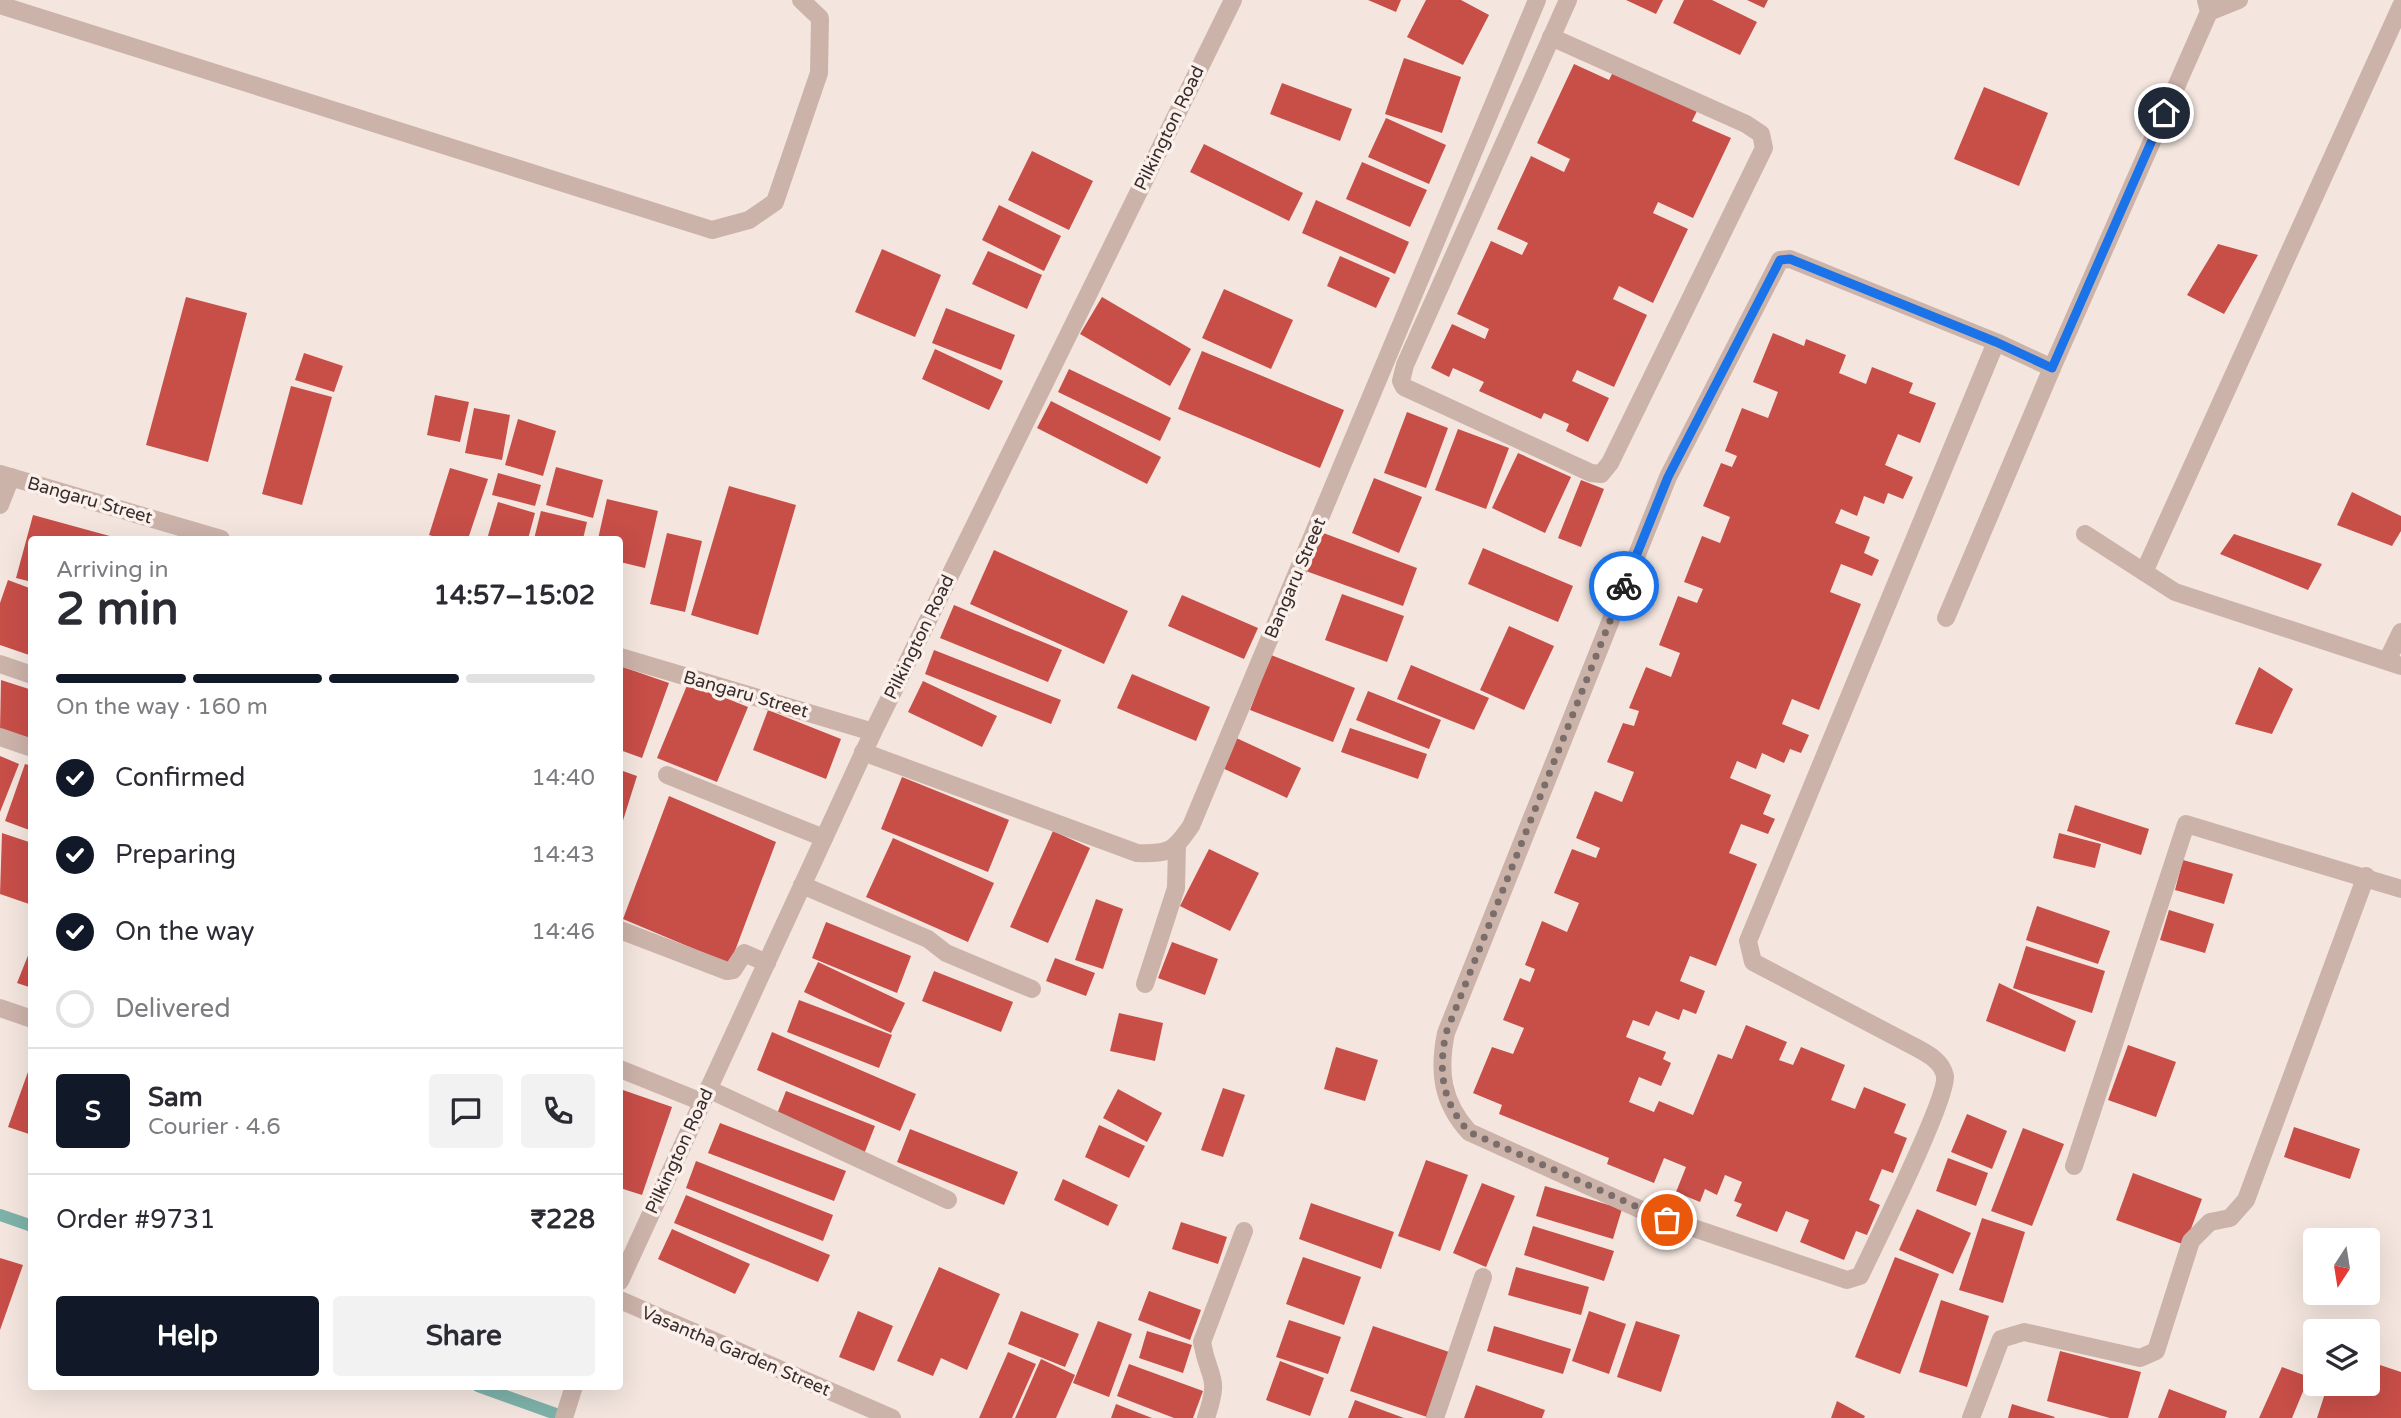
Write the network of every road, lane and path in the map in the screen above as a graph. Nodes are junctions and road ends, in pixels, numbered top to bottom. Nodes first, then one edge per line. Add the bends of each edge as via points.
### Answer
1 (802, 0) edge
2 (1233, 0) edge
3 (1537, 0) edge
4 (1568, 0) edge
5 (2239, 0) edge
6 (0, 5) edge
7 (2207, 6) edge
8 (2401, 6) edge
9 (31, 7) edge
10 (1551, 37) junction
11 (1996, 342) junction
12 (2052, 368) junction
13 (5, 475) edge
14 (0, 505) edge
15 (2085, 534) dead end
16 (211, 536) edge
17 (2144, 572) junction
18 (1946, 618) dead end
19 (2401, 632) edge
20 (623, 658) edge
21 (0, 664) edge
22 (2394, 664) edge
23 (28, 674) edge
24 (873, 732) junction
25 (0, 737) edge
26 (28, 747) edge
27 (863, 752) junction
28 (667, 775) dead end
29 (824, 838) junction
30 (1177, 845) junction
31 (2366, 876) junction
32 (803, 885) junction
33 (2401, 888) edge
34 (623, 931) edge
35 (767, 963) junction
36 (1145, 984) dead end
37 (1032, 989) dead end
38 (0, 1008) edge
39 (28, 1017) edge
40 (623, 1070) edge
41 (705, 1096) junction
42 (2074, 1166) dead end
43 (947, 1200) dead end
44 (1244, 1231) dead end
45 (623, 1274) edge
46 (1483, 1278) dead end
47 (623, 1301) edge
48 (573, 1390) edge
49 (564, 1418) edge
50 (892, 1418) edge
51 (1206, 1418) edge
52 (1435, 1418) edge
53 (1971, 1418) edge

1 - 9 street via 820,18 818,73 775,202 749,220 712,230
2 - 24 street, Pilkington Road
3 - 30 street, Bangaru Street via 1191,826
4 - 10 street
5 - 7 street
6 - 9 street
7 - 12 street
8 - 17 street
10 - 10 street via 1401,381 1404,387 1601,474 1765,148 1761,134 1746,124
11 - 11 street via 1748,941 1753,962 1915,1047 1937,1060 1945,1074 1928,1130 1860,1276 1847,1280 1646,1212 1469,1132 1444,1095 1441,1059 1446,1033 1668,477 1780,260 1790,259
11 - 12 street
12 - 18 street
13 - 14 street
13 - 16 street, Bangaru Street
15 - 17 street
17 - 22 street via 2175,592
19 - 22 street
20 - 24 street, Bangaru Street
21 - 23 street
24 - 27 street, Pilkington Road
25 - 26 street
27 - 29 street, Pilkington Road
27 - 30 street via 1137,853 1163,854
28 - 29 street
29 - 32 street, Pilkington Road
30 - 36 street via 1176,888
31 - 33 street
31 - 42 street via 2186,824
31 - 53 street via 2246,1200 2230,1218 2210,1222 2191,1241 2156,1351 2140,1358 2024,1332 2001,1339
32 - 35 street, Pilkington Road
32 - 37 street
34 - 35 street via 727,971 733,970 744,953
35 - 41 street, Pilkington Road
38 - 39 street
40 - 41 street
41 - 43 street
41 - 45 street, Pilkington Road
44 - 51 street via 1202,1342 1215,1392
46 - 52 street
47 - 50 street, Vasantha Garden Street
48 - 49 street

